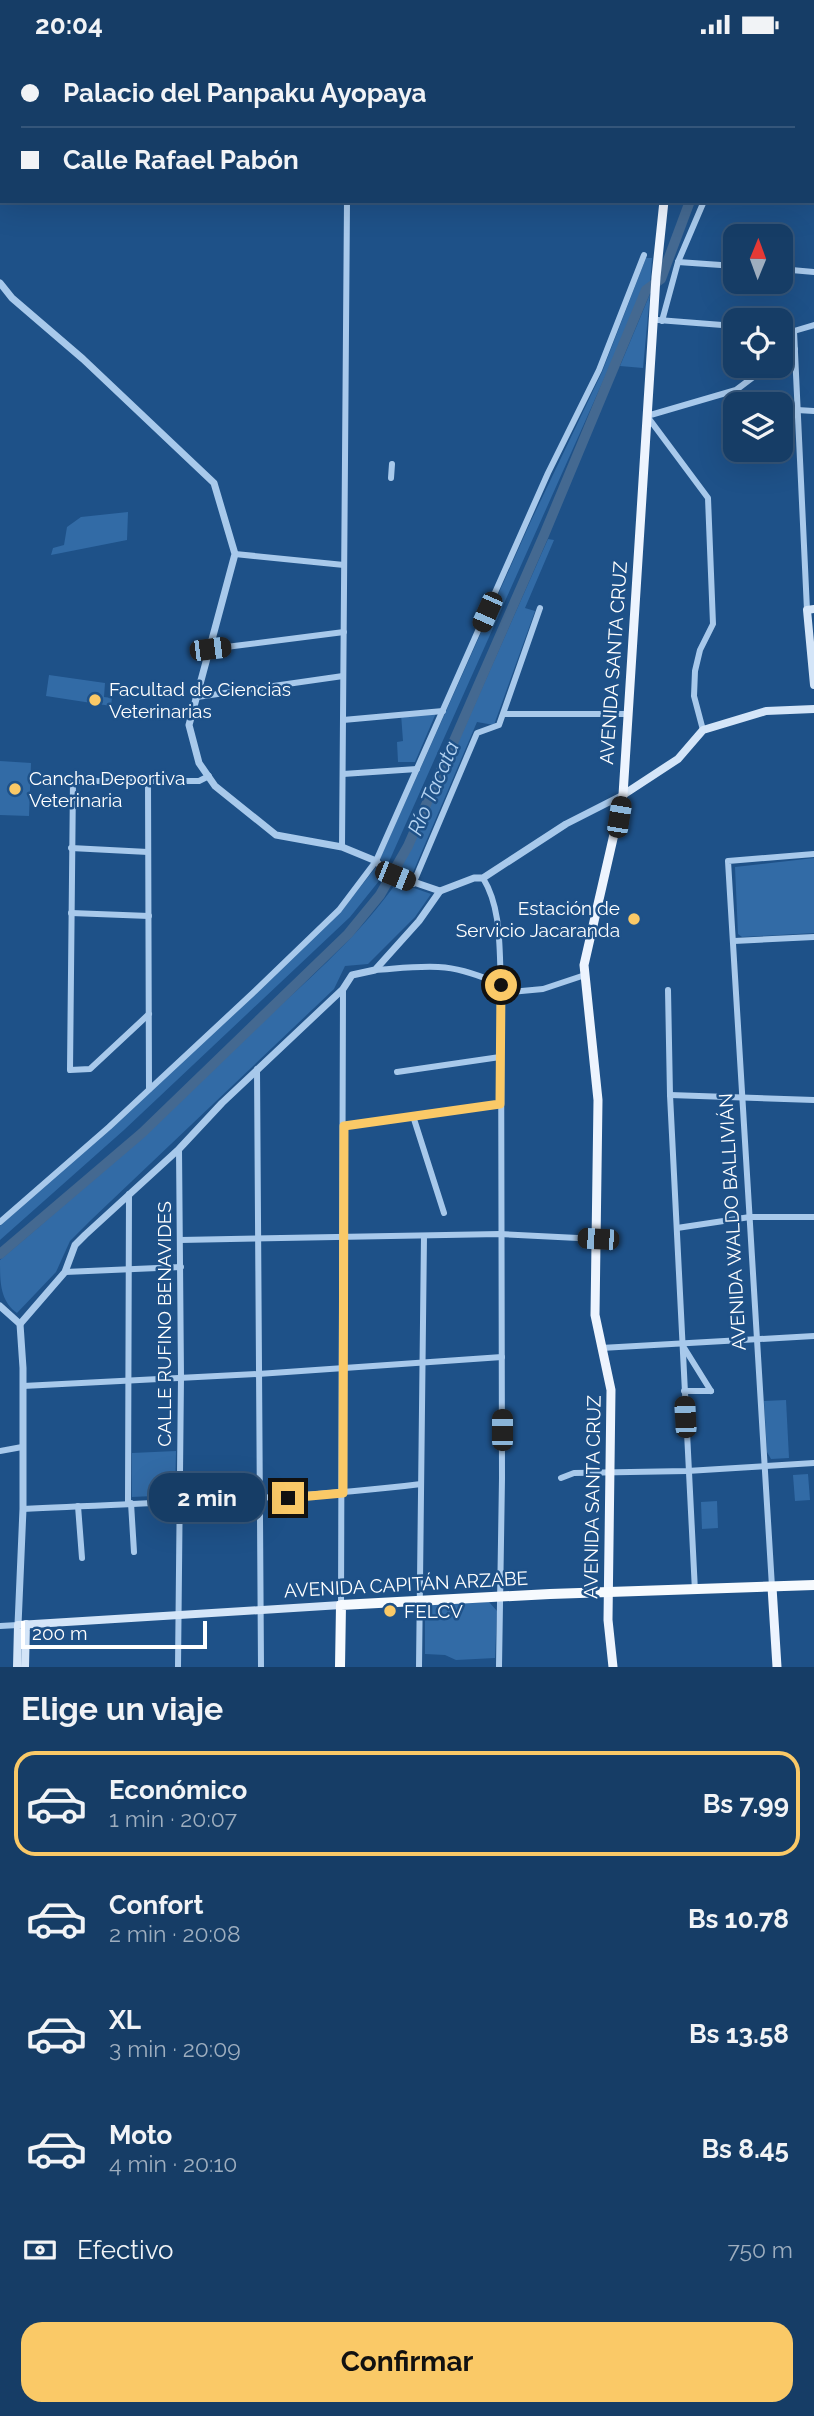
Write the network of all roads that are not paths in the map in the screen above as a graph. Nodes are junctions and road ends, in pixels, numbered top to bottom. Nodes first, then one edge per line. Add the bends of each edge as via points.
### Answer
1 (347, 203) edge
2 (664, 203) edge
3 (704, 203) edge
4 (644, 255) dead end
5 (678, 262) junction
6 (723, 265) edge
7 (793, 270) edge
8 (814, 272) edge
9 (0, 283) edge
10 (658, 320) junction
11 (723, 325) edge
12 (814, 325) edge
13 (794, 331) joint
14 (795, 349) joint
15 (752, 378) edge
16 (797, 410) junction
17 (814, 411) edge
18 (647, 416) junction
19 (392, 464) dead end
20 (391, 478) dead end
21 (235, 554) junction
22 (344, 565) junction
23 (540, 608) dead end
24 (810, 609) edge
25 (344, 632) junction
26 (210, 649) junction
27 (343, 676) junction
28 (814, 685) edge
29 (197, 697) junction
30 (814, 709) edge
31 (443, 711) junction
32 (504, 714) junction
33 (628, 714) junction
34 (343, 720) junction
35 (703, 730) junction
36 (417, 769) junction
37 (343, 774) junction
38 (209, 776) junction
39 (148, 781) junction
40 (622, 795) junction
41 (342, 847) junction
42 (71, 848) junction
43 (148, 852) junction
44 (814, 854) edge
45 (376, 861) junction
46 (483, 878) junction
47 (413, 884) junction
48 (440, 891) junction
49 (71, 913) junction
50 (149, 916) junction
51 (814, 937) edge
52 (734, 941) junction
53 (375, 970) junction
54 (585, 975) junction
55 (343, 989) junction
56 (501, 989) junction
57 (668, 991) dead end
58 (149, 1014) junction
59 (500, 1057) junction
60 (257, 1069) junction
61 (397, 1072) dead end
62 (149, 1089) junction
63 (670, 1095) junction
64 (743, 1095) junction
65 (814, 1100) edge
66 (500, 1104) junction
67 (413, 1117) junction
68 (344, 1126) junction
69 (179, 1149) junction
70 (129, 1194) junction
71 (444, 1213) dead end
72 (750, 1217) junction
73 (814, 1217) edge
74 (0, 1222) edge
75 (677, 1228) junction
76 (500, 1234) junction
77 (424, 1236) junction
78 (343, 1237) junction
79 (259, 1239) junction
80 (598, 1239) junction
81 (180, 1240) junction
82 (181, 1267) junction
83 (65, 1272) junction
84 (130, 1272) junction
85 (0, 1306) edge
86 (20, 1324) junction
87 (814, 1336) edge
88 (756, 1340) junction
89 (682, 1345) junction
90 (601, 1349) junction
91 (502, 1357) junction
92 (422, 1363) junction
93 (342, 1369) junction
94 (258, 1374) junction
95 (181, 1377) junction
96 (130, 1379) junction
97 (23, 1386) junction
98 (684, 1391) junction
99 (22, 1447) junction
100 (0, 1451) edge
101 (814, 1463) edge
102 (764, 1466) junction
103 (687, 1471) junction
104 (612, 1473) junction
105 (561, 1478) dead end
106 (421, 1485) junction
107 (343, 1493) junction
108 (260, 1500) junction
109 (180, 1501) junction
110 (130, 1503) junction
111 (78, 1506) junction
112 (23, 1509) junction
113 (134, 1552) dead end
114 (82, 1558) dead end
115 (814, 1585) edge
116 (772, 1587) junction
117 (695, 1591) junction
118 (609, 1593) junction
119 (502, 1596) junction
120 (421, 1600) junction
121 (341, 1605) junction
122 (261, 1611) junction
123 (178, 1615) junction
124 (22, 1625) junction
125 (0, 1626) edge
126 (17, 1667) edge
127 (25, 1667) edge
128 (178, 1667) edge
129 (261, 1667) edge
130 (340, 1667) edge
131 (419, 1667) edge
132 (499, 1667) edge
133 (614, 1667) edge
134 (777, 1667) edge

1 - 22 street
2 - 10 main road, AVENIDA SANTA CRUZ via 655,294
3 - 5 street
4 - 31 street via 599,370 548,473
5 - 6 street
5 - 10 street
7 - 8 street
9 - 21 street via 215,483
10 - 11 street
10 - 18 main road, AVENIDA SANTA CRUZ
12 - 13 street
13 - 14 street
14 - 16 street
15 - 18 street via 736,390
16 - 17 street
16 - 24 street
18 - 33 main road, AVENIDA SANTA CRUZ
18 - 35 street via 708,498 713,624 700,650 694,696
19 - 20 street
21 - 22 street
21 - 26 street
22 - 25 street
23 - 32 street
24 - 28 main road
25 - 26 street
25 - 27 street
26 - 29 street
27 - 29 street
27 - 34 street
29 - 38 street via 189,725 192,748
30 - 35 main road via 766,711
31 - 34 street
31 - 36 street
32 - 33 street
32 - 47 street via 499,725 477,733
33 - 40 main road, AVENIDA SANTA CRUZ
34 - 37 street
35 - 40 main road via 678,759
36 - 37 street
36 - 45 street
37 - 41 street
38 - 39 street via 199,781
38 - 41 street via 215,786 276,835
39 - 42 street via 73,781
39 - 43 street
40 - 46 street via 566,824
40 - 54 main road, AVENIDA SANTA CRUZ
41 - 45 street
42 - 43 street
42 - 49 street
43 - 50 street
44 - 52 street, AVENIDA WALDO BALLIVIÁN via 729,861
45 - 47 street via 391,875
45 - 62 street via 339,910
46 - 48 street
46 - 56 street via 496,910
47 - 48 street
48 - 53 street
49 - 50 street
49 - 58 street via 70,1070 90,1069
50 - 58 street
51 - 52 street
52 - 64 street, AVENIDA WALDO BALLIVIÁN
53 - 55 street via 352,975
53 - 56 street via 450,966 468,970
54 - 56 street via 543,989
54 - 80 main road, AVENIDA SANTA CRUZ via 597,1100
55 - 60 street
55 - 68 street
56 - 59 street
57 - 63 street
58 - 62 street
59 - 61 street
59 - 66 street
60 - 69 street
60 - 79 street
62 - 74 street
63 - 64 street
63 - 75 street
64 - 65 street
64 - 72 street, AVENIDA WALDO BALLIVIÁN
66 - 67 street
66 - 76 street
67 - 68 street
67 - 71 street
68 - 78 street
69 - 70 street
69 - 81 street, CALLE RUFINO BENAVIDES
70 - 83 street via 75,1245
70 - 84 street
72 - 73 street
72 - 75 street
72 - 88 street, AVENIDA WALDO BALLIVIÁN
75 - 89 street
76 - 77 street
76 - 80 street
76 - 91 street
77 - 78 street
77 - 92 street
78 - 79 street
78 - 93 street
79 - 81 street
79 - 94 street
80 - 90 main road, AVENIDA SANTA CRUZ via 595,1315
81 - 82 street, CALLE RUFINO BENAVIDES
82 - 84 street
82 - 95 street, CALLE RUFINO BENAVIDES
83 - 84 street
83 - 86 street
84 - 96 street
85 - 86 street
86 - 97 street
87 - 88 street
88 - 89 street
88 - 102 street, AVENIDA WALDO BALLIVIÁN
89 - 90 street
89 - 98 street
89 - 98 street via 711,1391
90 - 104 main road, AVENIDA SANTA CRUZ via 611,1391
91 - 92 street
91 - 119 street
92 - 93 street
92 - 106 street
93 - 94 street
93 - 107 street
94 - 95 street
94 - 108 street
95 - 96 street
95 - 109 street, CALLE RUFINO BENAVIDES
96 - 97 street
96 - 110 street
97 - 99 street
98 - 103 street
99 - 100 street
99 - 112 street
101 - 102 street
102 - 103 street
102 - 116 street, AVENIDA WALDO BALLIVIÁN
103 - 104 street
103 - 117 street
104 - 105 street via 575,1473
104 - 118 main road, AVENIDA SANTA CRUZ
106 - 107 street
106 - 120 street
107 - 108 street
107 - 121 street
108 - 109 street
108 - 122 street
109 - 110 street
109 - 123 street, CALLE RUFINO BENAVIDES
110 - 111 street
110 - 113 street
111 - 112 street
111 - 114 street
112 - 124 street
115 - 116 highway, AVENIDA CAPITÁN ARZABE
116 - 117 highway, AVENIDA CAPITÁN ARZABE
116 - 134 main road, AVENIDA WALDO BALLIVIÁN
117 - 118 highway, AVENIDA CAPITÁN ARZABE
118 - 119 highway, AVENIDA CAPITÁN ARZABE
118 - 133 main road, AVENIDA SANTA CRUZ
119 - 120 highway, AVENIDA CAPITÁN ARZABE
119 - 132 street
120 - 121 highway, AVENIDA CAPITÁN ARZABE
120 - 131 street
121 - 122 main road, AVENIDA CAPITÁN ARZABE
121 - 130 highway
122 - 123 main road, AVENIDA CAPITÁN ARZABE
122 - 129 street
123 - 124 main road, AVENIDA CAPITÁN ARZABE
123 - 128 street, CALLE RUFINO BENAVIDES
124 - 125 street, AVENIDA CAPITÁN ARZABE
124 - 126 main road
124 - 127 main road

